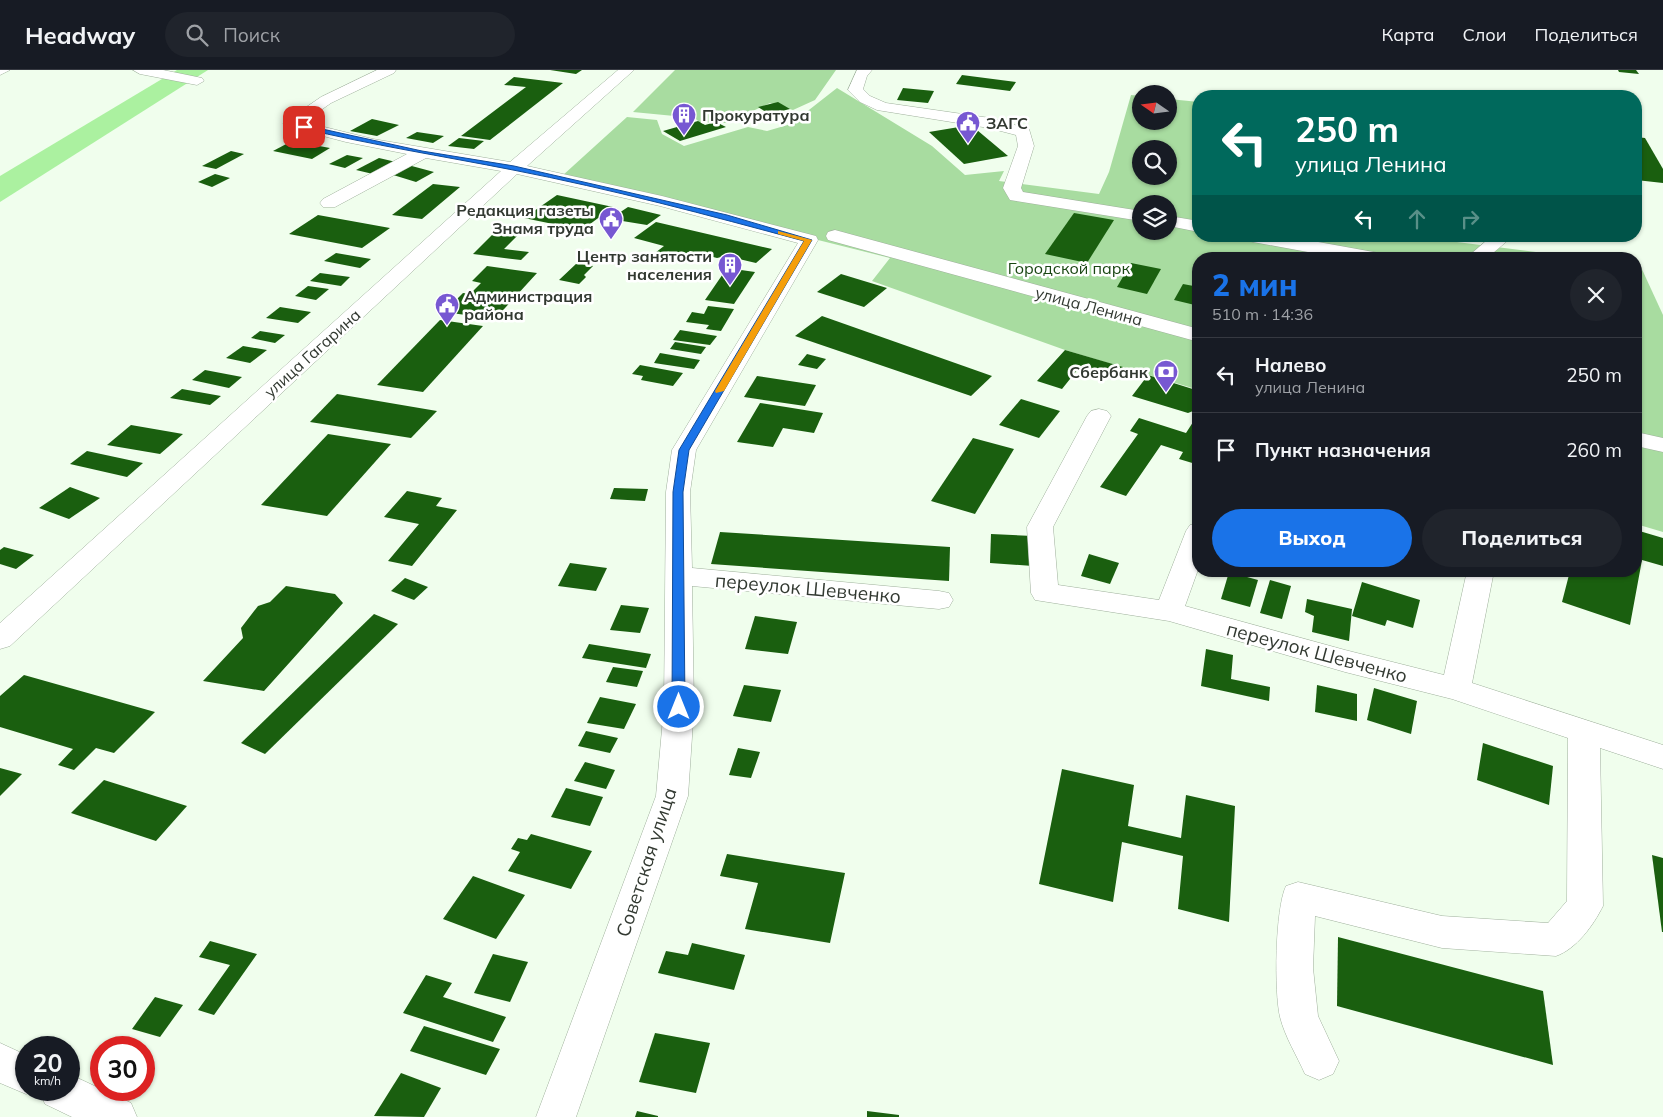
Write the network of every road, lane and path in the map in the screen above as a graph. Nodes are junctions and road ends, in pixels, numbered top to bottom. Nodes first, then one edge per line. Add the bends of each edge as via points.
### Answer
1 (389, 70) edge
2 (627, 70) edge
3 (865, 70) edge
4 (147, 71) edge
5 (197, 81) dead end
6 (422, 153) junction
7 (514, 168) junction
8 (329, 203) dead end
9 (1132, 215) edge
10 (1177, 223) edge
11 (1192, 226) edge
12 (822, 238) junction
13 (1265, 242) edge
14 (1496, 242) edge
15 (1281, 250) edge
16 (1303, 252) edge
17 (1483, 252) edge
18 (1192, 334) edge
19 (1099, 416) dead end
20 (1642, 440) edge
21 (1663, 445) edge
22 (1192, 549) edge
23 (677, 576) junction
24 (1480, 577) edge
25 (939, 600) dead end
26 (1169, 611) junction
27 (0, 639) edge
28 (1456, 689) junction
29 (1584, 732) junction
30 (1663, 757) edge
31 (1319, 1061) dead end
32 (80, 1100) edge
33 (117, 1117) edge
34 (556, 1117) edge

1 - 6 street, улица Ленина via 326,100 291,123
2 - 7 street, улица Гагарина
3 - 9 street via 855,90 882,107 990,123 1023,132 1026,146 1012,188 1016,196
4 - 5 street
6 - 7 street, улица Ленина
6 - 8 street
7 - 12 street, улица Ленина
7 - 27 street, улица Гагарина
10 - 11 street
12 - 18 street, улица Ленина
12 - 23 street, Советская улица via 684,450 678,492
13 - 15 street
14 - 17 street
15 - 16 street
19 - 26 street, переулок Шевченко via 1040,527 1045,593
20 - 21 street
22 - 26 street
23 - 25 street, переулок Шевченко
23 - 34 street, Советская улица via 679,707 672,796
24 - 28 street
26 - 28 street, переулок Шевченко
28 - 29 street, переулок Шевченко
29 - 30 street, переулок Шевченко
29 - 31 street via 1585,906 1556,940 1442,932 1298,898 1294,968 1300,1017
32 - 33 street

